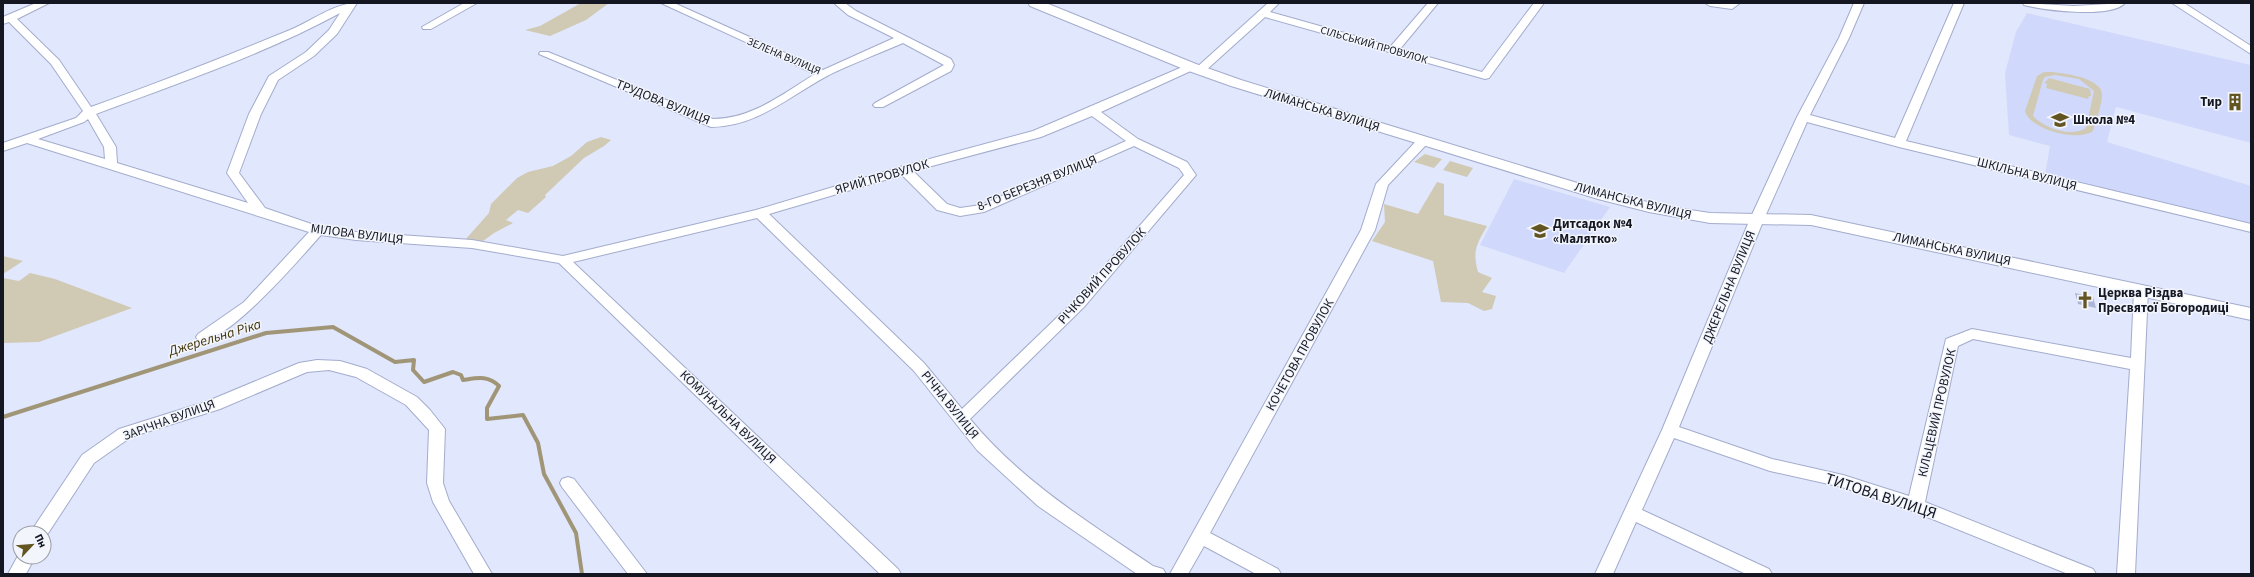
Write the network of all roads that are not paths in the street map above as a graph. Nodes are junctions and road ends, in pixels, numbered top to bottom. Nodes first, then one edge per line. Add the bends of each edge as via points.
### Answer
1 (44, 3) edge
2 (352, 3) edge
3 (472, 3) edge
4 (666, 3) edge
5 (839, 3) edge
6 (1035, 3) edge
7 (1274, 3) edge
8 (1433, 3) edge
9 (1539, 3) edge
10 (1710, 3) edge
11 (1735, 3) edge
12 (1859, 3) edge
13 (1959, 3) edge
14 (2028, 3) edge
15 (2120, 3) edge
16 (2177, 3) edge
17 (1262, 13) junction
18 (7, 20) edge
19 (427, 27) dead end
20 (902, 39) junction
21 (1393, 50) junction
22 (2251, 50) edge
23 (544, 54) dead end
24 (1195, 68) junction
25 (823, 74) junction
26 (879, 105) dead end
27 (1093, 111) junction
28 (89, 112) junction
29 (1803, 117) junction
30 (26, 139) junction
31 (1424, 141) junction
32 (1134, 142) junction
33 (1899, 143) junction
34 (3, 147) edge
35 (111, 166) junction
36 (904, 170) junction
37 (260, 211) junction
38 (760, 213) junction
39 (1757, 219) junction
40 (2251, 228) edge
41 (318, 231) junction
42 (563, 260) junction
43 (2141, 290) junction
44 (2251, 314) edge
45 (203, 337) dead end
46 (2138, 365) junction
47 (962, 418) junction
48 (1670, 430) junction
49 (568, 483) dead end
50 (1916, 505) junction
51 (1633, 513) junction
52 (44, 525) edge
53 (1201, 536) junction
54 (22, 565) edge
55 (1182, 570) edge
56 (17, 574) edge
57 (484, 574) edge
58 (638, 574) edge
59 (892, 574) edge
60 (1158, 574) edge
61 (1272, 574) edge
62 (1604, 574) edge
63 (1763, 574) edge
64 (2087, 574) edge
65 (2126, 574) edge

1 - 18 street
2 - 28 street via 309,26 190,75
2 - 37 street via 333,32 310,54 273,78 255,114 233,173
3 - 19 street
4 - 25 street, ЗЕЛЕНА ВУЛИЦЯ
5 - 20 street via 852,13
6 - 24 street, ЛИМАНСЬКА ВУЛИЦЯ
7 - 17 street, ЯРИЙ ПРОВУЛОК
8 - 21 street
9 - 21 street, СІЛЬСЬКИЙ ПРОВУЛОК via 1485,76
10 - 11 street via 1732,6
12 - 29 street, ДЖЕРЕЛЬНА ВУЛИЦЯ
13 - 33 street
14 - 15 street via 2076,9 2102,8
16 - 22 street
17 - 21 street, СІЛЬСЬКИЙ ПРОВУЛОК
17 - 24 street, ЯРИЙ ПРОВУЛОК
18 - 28 street via 55,62
20 - 25 street, ЗЕЛЕНА ВУЛИЦЯ
20 - 26 street via 947,61 949,65 943,72
23 - 25 street, ТРУДОВА ВУЛИЦЯ via 711,123 725,124 748,118
24 - 27 street, ЯРИЙ ПРОВУЛОК
24 - 31 street, ЛИМАНСЬКА ВУЛИЦЯ
27 - 32 street
27 - 36 street, ЯРИЙ ПРОВУЛОК via 1037,134
28 - 30 street via 80,120
28 - 35 street via 110,146
29 - 33 street, ШКІЛЬНА ВУЛИЦЯ
29 - 39 street, ДЖЕРЕЛЬНА ВУЛИЦЯ
30 - 34 street
30 - 35 street, МІЛОВА ВУЛИЦЯ
31 - 39 street, ЛИМАНСЬКА ВУЛИЦЯ via 1604,196 1659,210 1709,218
31 - 53 street, КОЧЕТОВА ПРОВУЛОК via 1382,184 1368,230
32 - 36 street, 8-ГО БЕРЕЗНЯ ВУЛИЦЯ via 984,208 960,212 942,207
32 - 47 street, РІЧКОВИЙ ПРОВУЛОК via 1183,165 1190,175 1079,304
33 - 40 street, ШКІЛЬНА ВУЛИЦЯ
35 - 37 street, МІЛОВА ВУЛИЦЯ
36 - 38 street, ЯРИЙ ПРОВУЛОК
37 - 41 street, МІЛОВА ВУЛИЦЯ
38 - 42 street, ЯРИЙ ПРОВУЛОК
38 - 47 street, РІЧНА ВУЛИЦЯ via 919,367
39 - 43 street, ЛИМАНСЬКА ВУЛИЦЯ via 1788,217 1811,220
39 - 48 street, ДЖЕРЕЛЬНА ВУЛИЦЯ
41 - 42 street, МІЛОВА ВУЛИЦЯ via 472,244
41 - 45 street via 249,305
42 - 59 street, КОМУНАЛЬНА ВУЛИЦЯ
43 - 44 street, ЛИМАНСЬКА ВУЛИЦЯ
43 - 46 street
46 - 50 street, КІЛЬЦЕВИЙ ПРОВУЛОК via 1972,334 1951,343
46 - 65 street
47 - 60 street, РІЧНА ВУЛИЦЯ via 983,446 1044,501 1148,572
48 - 50 street, ТИТОВА ВУЛИЦЯ via 1770,465 1843,482
48 - 51 street, ДЖЕРЕЛЬНА ВУЛИЦЯ
49 - 58 street
50 - 64 street, ТИТОВА ВУЛИЦЯ
51 - 62 street, ДЖЕРЕЛЬНА ВУЛИЦЯ
51 - 63 street
52 - 57 street, ЗАРІЧНА ВУЛИЦЯ via 88,459 125,434 214,405 304,367 318,364 349,367 417,404 436,429 435,483 441,502
53 - 55 street, КОЧЕТОВА ПРОВУЛОК
53 - 61 street
54 - 56 street
55 - 60 street, РІЧНА ВУЛИЦЯ

